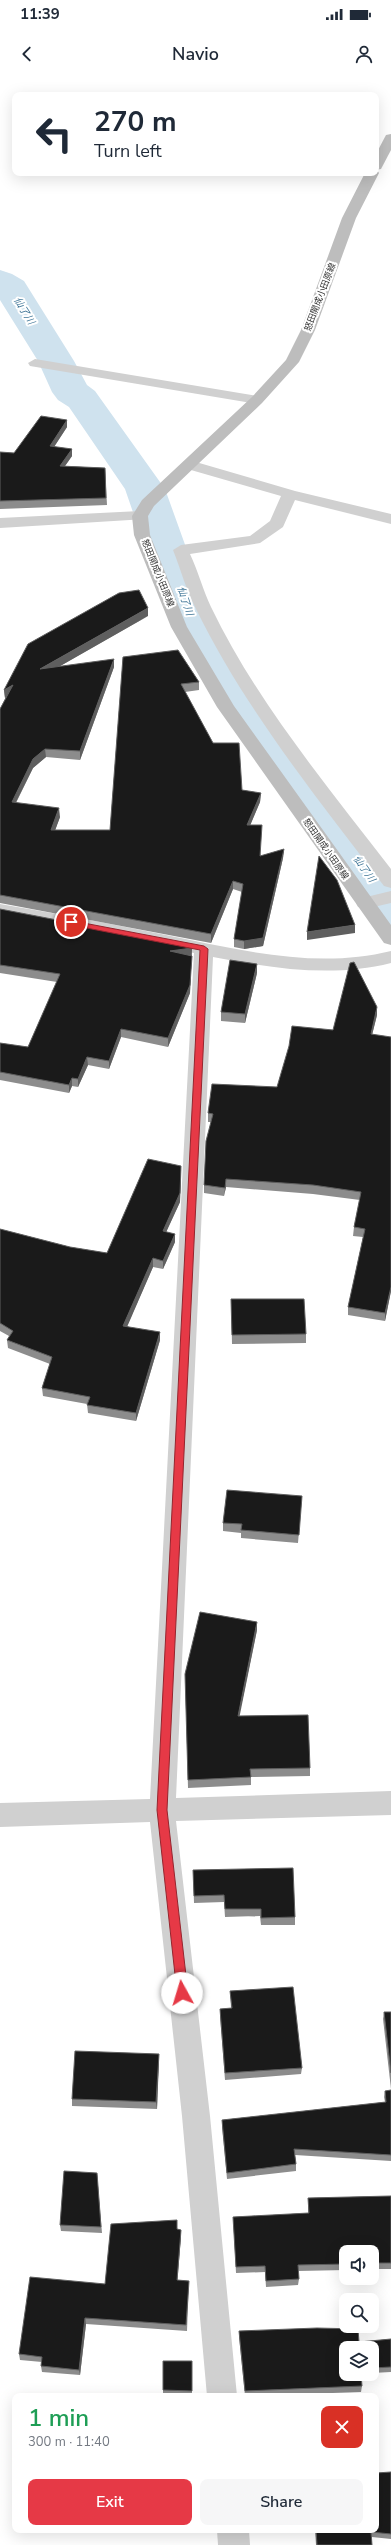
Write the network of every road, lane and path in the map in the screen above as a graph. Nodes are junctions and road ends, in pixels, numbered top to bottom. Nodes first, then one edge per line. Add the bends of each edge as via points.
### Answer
1 (391, 138) edge
2 (380, 150) edge
3 (370, 176) edge
4 (35, 362) dead end
5 (257, 400) junction
6 (189, 465) junction
7 (290, 494) junction
8 (140, 516) junction
9 (391, 519) edge
10 (0, 523) edge
11 (391, 882) edge
12 (391, 897) edge
13 (365, 903) junction
14 (0, 910) edge
15 (391, 939) edge
16 (204, 949) junction
17 (391, 956) edge
18 (391, 1803) edge
19 (162, 1810) junction
20 (0, 1815) edge
21 (222, 2393) edge
22 (233, 2533) edge
23 (234, 2545) edge

1 - 2 main road
3 - 5 main road, 怒田開成小田原線 via 349,218 308,330 292,362
4 - 5 street
5 - 6 main road, 怒田開成小田原線
6 - 7 street
6 - 8 main road, 怒田開成小田原線 via 148,503
7 - 9 street
7 - 11 street via 278,524 254,540 181,550 206,614 241,672 308,775
8 - 10 street
8 - 13 main road, 怒田開成小田原線 via 142,534 179,627 226,707
12 - 13 street
13 - 15 main road, 怒田開成小田原線
14 - 16 street
16 - 17 street via 337,966 378,962
16 - 19 street
18 - 19 street
19 - 20 street
19 - 21 street via 196,2116
22 - 23 street

